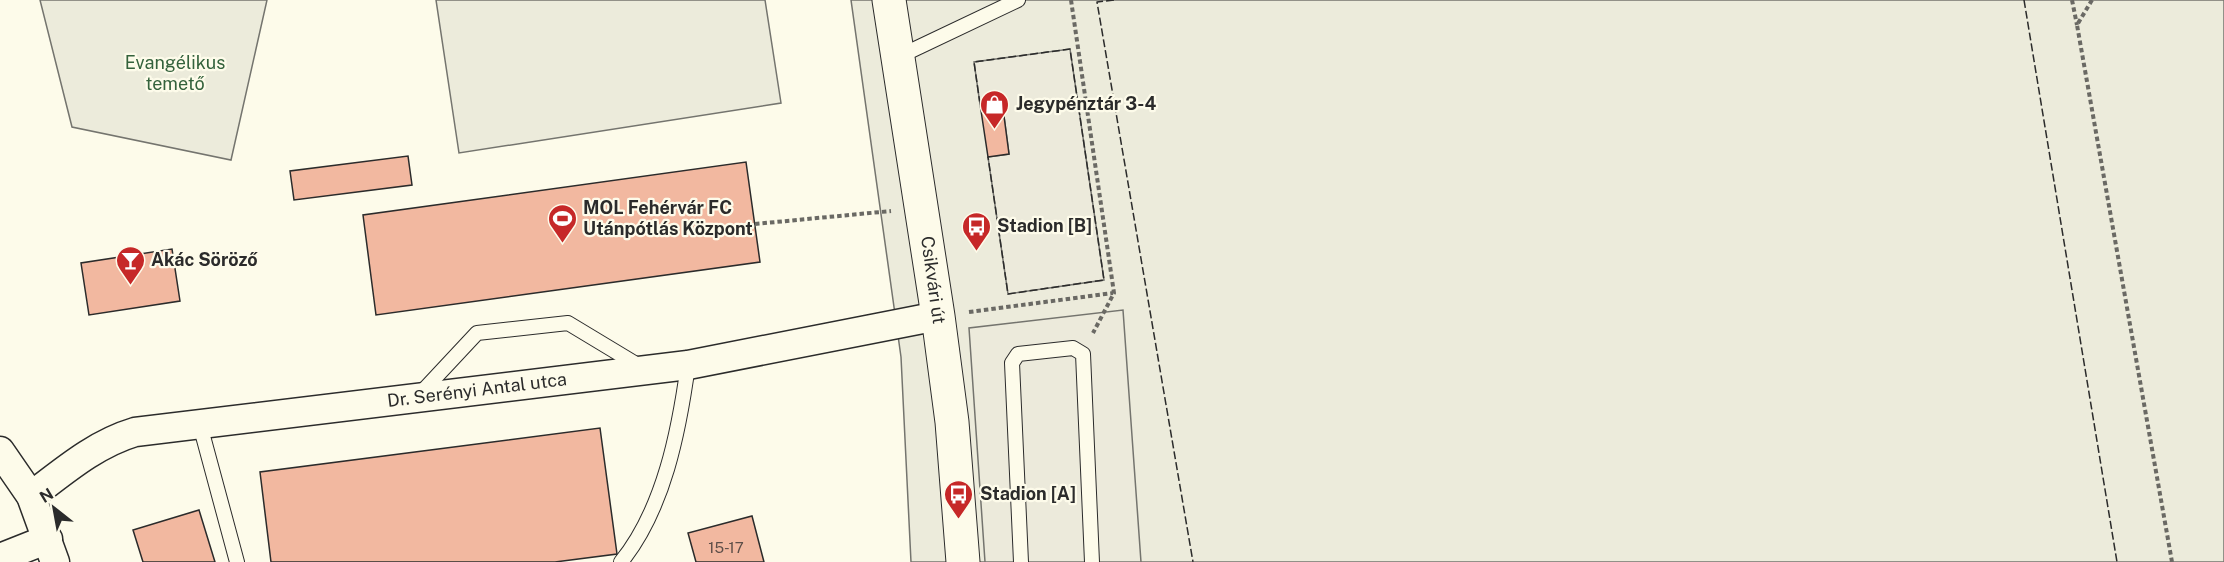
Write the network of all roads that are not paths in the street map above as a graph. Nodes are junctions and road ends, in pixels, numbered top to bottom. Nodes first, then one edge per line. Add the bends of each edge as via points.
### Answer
1 (889, 0) edge
2 (1018, 0) edge
3 (898, 57) junction
4 (938, 316) junction
5 (688, 365) junction
6 (645, 370) junction
7 (416, 398) junction
8 (200, 425) junction
9 (0, 451) edge
10 (31, 495) junction
11 (52, 550) edge
12 (0, 558) edge
13 (237, 562) edge
14 (621, 562) edge
15 (963, 562) edge
16 (1021, 562) edge
17 (1092, 562) edge

1 - 3 street, Csikvári út
2 - 3 lane
3 - 4 street, Csikvári út
4 - 5 street, Dr. Serényi Antal utca
4 - 15 street, Csikvári út via 952,422
5 - 6 street, Dr. Serényi Antal utca
5 - 14 lane via 683,402 660,489 632,549
6 - 7 street, Dr. Serényi Antal utca
6 - 7 lane via 568,323 477,333
7 - 8 street, Dr. Serényi Antal utca
8 - 10 street, Dr. Serényi Antal utca via 115,438
8 - 13 lane
9 - 10 street
10 - 11 street
11 - 12 street
16 - 17 lane via 1012,363 1018,354 1073,348 1083,354

